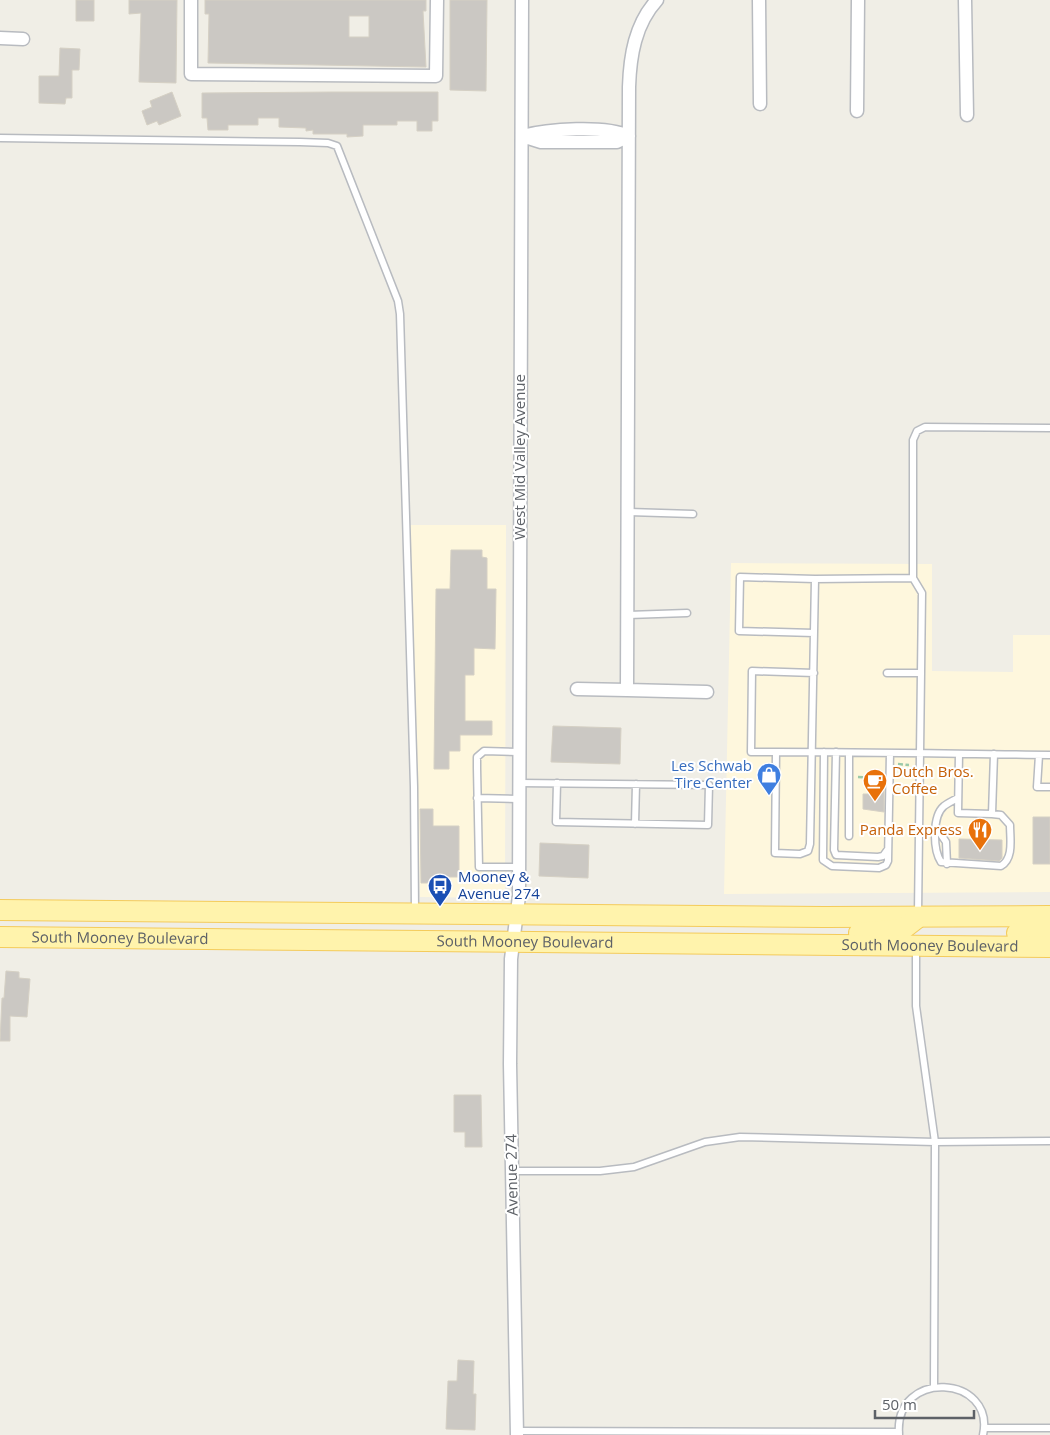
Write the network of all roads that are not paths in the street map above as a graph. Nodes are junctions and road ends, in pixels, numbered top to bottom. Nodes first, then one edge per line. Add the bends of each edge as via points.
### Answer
1 (191, 0) edge
2 (437, 0) edge
3 (522, 0) edge
4 (657, 0) edge
5 (759, 0) edge
6 (858, 0) edge
7 (966, 0) edge
8 (0, 38) edge
9 (23, 39) dead end
10 (760, 104) dead end
11 (857, 111) dead end
12 (967, 115) dead end
13 (522, 136) junction
14 (629, 136) junction
15 (0, 138) edge
16 (1050, 428) edge
17 (629, 512) junction
18 (693, 514) dead end
19 (912, 578) junction
20 (815, 579) junction
21 (687, 613) dead end
22 (628, 615) junction
23 (814, 633) junction
24 (814, 673) junction
25 (887, 673) dead end
26 (921, 673) junction
27 (577, 689) dead end
28 (627, 690) junction
29 (706, 692) dead end
30 (519, 752) junction
31 (776, 752) junction
32 (812, 752) junction
33 (824, 752) junction
34 (836, 752) junction
35 (849, 753) junction
36 (890, 753) junction
37 (921, 753) junction
38 (959, 754) junction
39 (994, 754) junction
40 (1039, 755) junction
41 (1050, 755) edge
42 (557, 783) junction
43 (520, 784) junction
44 (636, 784) junction
45 (1050, 787) edge
46 (477, 798) junction
47 (958, 798) junction
48 (519, 799) junction
49 (992, 814) junction
50 (635, 824) junction
51 (936, 827) junction
52 (849, 836) dead end
53 (888, 850) junction
54 (947, 864) junction
55 (519, 867) junction
56 (0, 910) edge
57 (415, 912) junction
58 (517, 914) junction
59 (1050, 916) edge
60 (918, 917) junction
61 (1050, 933) edge
62 (0, 938) edge
63 (513, 942) junction
64 (723, 944) junction
65 (916, 946) junction
66 (1050, 947) edge
67 (1050, 1141) edge
68 (935, 1142) junction
69 (512, 1171) junction
70 (934, 1387) junction
71 (1050, 1428) edge
72 (984, 1432) edge
73 (517, 1433) edge
74 (899, 1433) edge

1 - 2 street via 191,74 427,76 436,76
3 - 13 street, West Mid Valley Avenue
4 - 14 street via 642,21 630,61
5 - 10 street
6 - 11 street
7 - 12 street
8 - 9 street
13 - 14 street via 541,142 617,142
13 - 30 street, West Mid Valley Avenue
14 - 17 street
15 - 57 lane via 300,142 337,146 398,301 400,314
16 - 19 lane via 926,427 917,431 913,440
17 - 18 lane
17 - 22 street
19 - 20 lane
19 - 26 lane via 922,593
20 - 23 lane
20 - 23 lane via 740,577 739,631
21 - 22 lane
22 - 28 street
23 - 24 lane
24 - 31 lane via 752,671 751,752
24 - 32 lane
25 - 26 lane
26 - 37 lane
27 - 28 street
28 - 29 street
30 - 43 street, West Mid Valley Avenue
30 - 46 lane via 480,753 477,757
31 - 32 lane
31 - 32 lane via 775,853 800,854 808,851 810,844
32 - 33 lane
33 - 34 lane
33 - 53 lane via 823,860 832,866 879,868 886,866
34 - 35 lane
34 - 53 lane via 836,855 878,857
35 - 36 lane
35 - 52 lane
36 - 37 lane
36 - 53 lane
37 - 38 lane
37 - 60 lane
38 - 39 lane
38 - 47 lane
39 - 40 lane
39 - 49 lane
40 - 41 lane
40 - 45 lane via 1038,786
42 - 43 lane
42 - 44 lane
42 - 50 lane via 556,822
43 - 48 street, West Mid Valley Avenue
44 - 50 lane
44 - 50 lane via 709,785 708,825
46 - 48 lane
46 - 55 lane via 479,867
47 - 49 lane via 958,813
47 - 51 lane via 944,806 938,814
48 - 55 street, West Mid Valley Avenue
49 - 54 lane via 1001,815 1010,825 1010,856 1007,862 1001,866
51 - 54 lane via 946,842
51 - 54 lane via 937,856 940,862
55 - 58 street, West Mid Valley Avenue
56 - 57 main road, South Mooney Boulevard
57 - 58 main road, South Mooney Boulevard
58 - 60 main road, South Mooney Boulevard
58 - 63 street, Avenue 274
59 - 60 main road, South Mooney Boulevard
60 - 64 main road via 903,929 749,935
61 - 65 main road via 939,934 919,941
62 - 63 main road, South Mooney Boulevard
63 - 64 main road, South Mooney Boulevard
63 - 69 street, Avenue 274 via 510,1046
64 - 65 main road, South Mooney Boulevard
65 - 66 main road, South Mooney Boulevard
65 - 68 lane via 916,1006
67 - 68 lane
68 - 69 lane via 740,1137 705,1142 634,1167 600,1171
68 - 70 lane
69 - 73 street, Avenue 274
70 - 72 lane via 958,1389 970,1396 979,1407
70 - 74 lane via 916,1394 906,1404 900,1417
71 - 72 lane
73 - 74 lane

